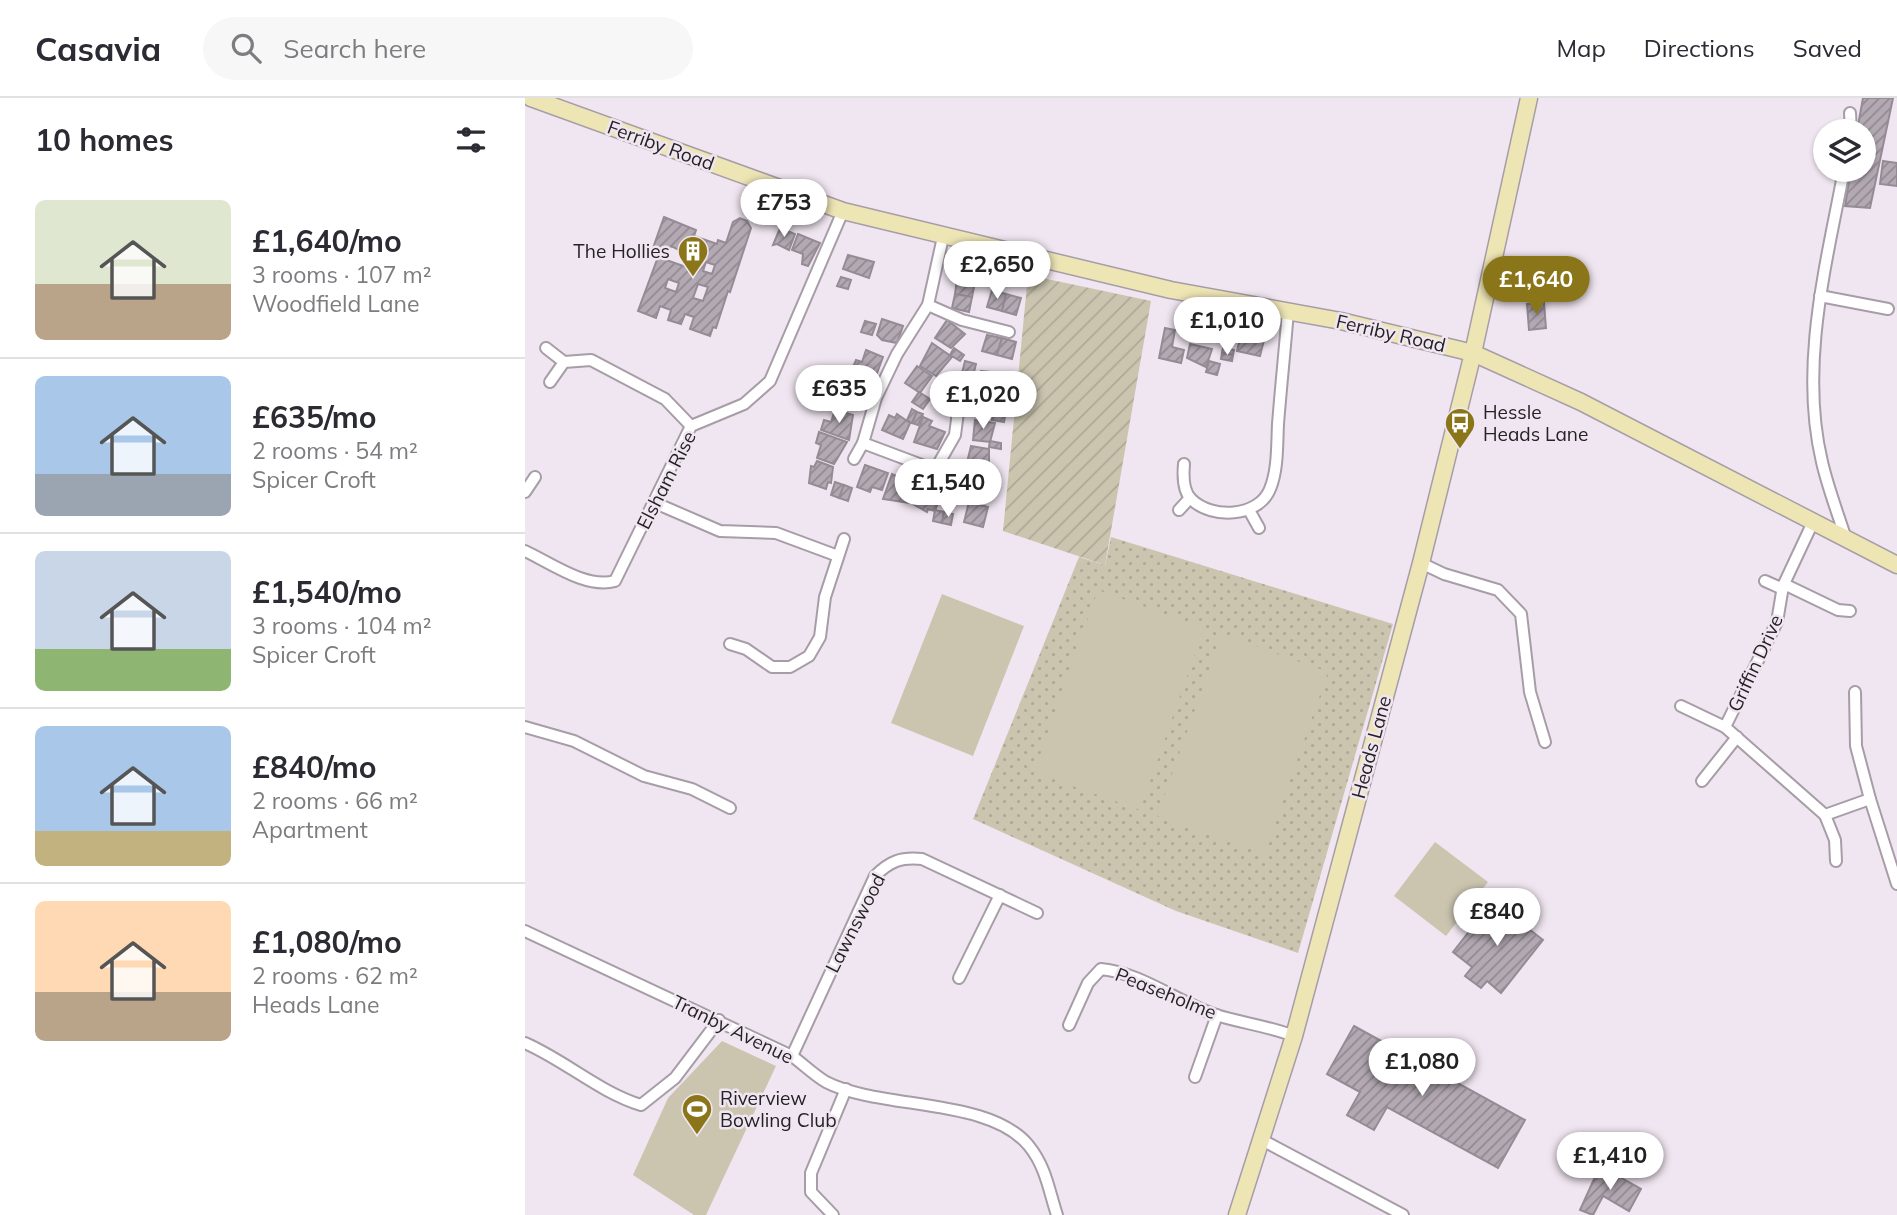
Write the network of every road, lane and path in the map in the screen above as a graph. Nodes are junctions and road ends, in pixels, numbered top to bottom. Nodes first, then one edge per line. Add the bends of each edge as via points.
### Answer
1 (531, 98) edge
2 (1529, 98) edge
3 (1850, 113) dead end
4 (1850, 119) edge
5 (1842, 182) edge
6 (843, 211) junction
7 (943, 237) junction
8 (1820, 296) junction
9 (928, 305) junction
10 (1888, 309) dead end
11 (1288, 311) junction
12 (1009, 332) dead end
13 (546, 348) dead end
14 (1473, 353) junction
15 (564, 362) junction
16 (962, 381) dead end
17 (550, 382) dead end
18 (691, 426) junction
19 (863, 443) junction
20 (854, 458) dead end
21 (1184, 464) dead end
22 (935, 470) junction
23 (535, 477) dead end
24 (525, 492) edge
25 (947, 494) dead end
26 (1190, 498) junction
27 (653, 502) junction
28 (1179, 510) dead end
29 (1249, 510) junction
30 (1813, 522) junction
31 (1259, 528) dead end
32 (844, 539) dead end
33 (1846, 539) junction
34 (525, 551) edge
35 (838, 556) junction
36 (1421, 563) junction
37 (1897, 565) edge
38 (1765, 581) dead end
39 (1783, 587) junction
40 (1850, 611) dead end
41 (730, 644) dead end
42 (1855, 692) dead end
43 (1681, 706) dead end
44 (525, 727) edge
45 (1725, 727) junction
46 (1737, 737) junction
47 (1545, 741) dead end
48 (1702, 781) dead end
49 (1870, 799) junction
50 (730, 808) dead end
51 (1825, 815) junction
52 (1836, 861) dead end
53 (1897, 884) edge
54 (1000, 895) junction
55 (1037, 913) dead end
56 (525, 931) edge
57 (959, 978) dead end
58 (1217, 1015) junction
59 (719, 1020) junction
60 (1069, 1025) dead end
61 (1294, 1036) junction
62 (525, 1043) edge
63 (792, 1056) junction
64 (1195, 1077) dead end
65 (846, 1088) junction
66 (1262, 1140) junction
67 (833, 1215) edge
68 (1057, 1215) edge
69 (1237, 1215) edge
70 (1403, 1215) edge

1 - 6 street, Ferriby Road
2 - 14 street, Heads Lane
3 - 4 street
5 - 8 street
6 - 7 street, Ferriby Road
6 - 18 street, Elsham Rise via 770,381 744,404
7 - 9 street
7 - 11 street, Ferriby Road via 1171,290
8 - 10 street
8 - 33 street via 1814,408 1822,462
9 - 12 street
9 - 19 street via 876,398
11 - 14 street, Ferriby Road
11 - 29 street via 1271,487 1263,502
13 - 15 street
14 - 30 street, Ferriby Road via 1581,402
14 - 36 street, Heads Lane
15 - 17 street
15 - 18 street via 591,360 665,399
16 - 22 street via 955,435
18 - 27 street, Elsham Rise
19 - 20 street
19 - 22 street
21 - 26 street via 1183,480
22 - 25 street
23 - 24 street
26 - 28 street
26 - 29 street via 1208,510
27 - 34 street, Elsham Rise via 615,581 588,581
27 - 35 street via 720,531 776,533
29 - 31 street
30 - 33 street, Ferriby Road
30 - 39 street, Griffin Drive
32 - 35 street
33 - 37 street, Ferriby Road
35 - 41 street via 825,597 820,637 809,656 790,667 772,667
36 - 47 street via 1498,590 1521,614 1530,692
36 - 61 street, Heads Lane
38 - 39 street
39 - 40 street
39 - 45 street, Griffin Drive via 1777,622
42 - 49 street via 1856,746
43 - 45 street, Griffin Drive
44 - 50 street via 574,741 644,776 692,789
45 - 46 street, Griffin Drive
46 - 48 street
46 - 51 street, Griffin Drive
49 - 51 street
49 - 53 street
51 - 52 street via 1835,840
54 - 55 street, Lawnswood
54 - 57 street
54 - 63 street, Lawnswood via 922,859 903,857 886,865 874,876
56 - 59 street, Tranby Avenue
58 - 60 street, Peaseholme via 1119,971 1101,969 1088,983
58 - 61 street, Peaseholme
58 - 64 street
59 - 62 street via 675,1077 641,1105 617,1097
59 - 63 street, Tranby Avenue
61 - 66 street, Heads Lane
63 - 65 street, Tranby Avenue via 826,1082
65 - 67 street via 811,1173 811,1192
65 - 68 street, Tranby Avenue via 979,1117 1008,1128 1029,1145 1047,1175
66 - 69 street, Heads Lane
66 - 70 street

